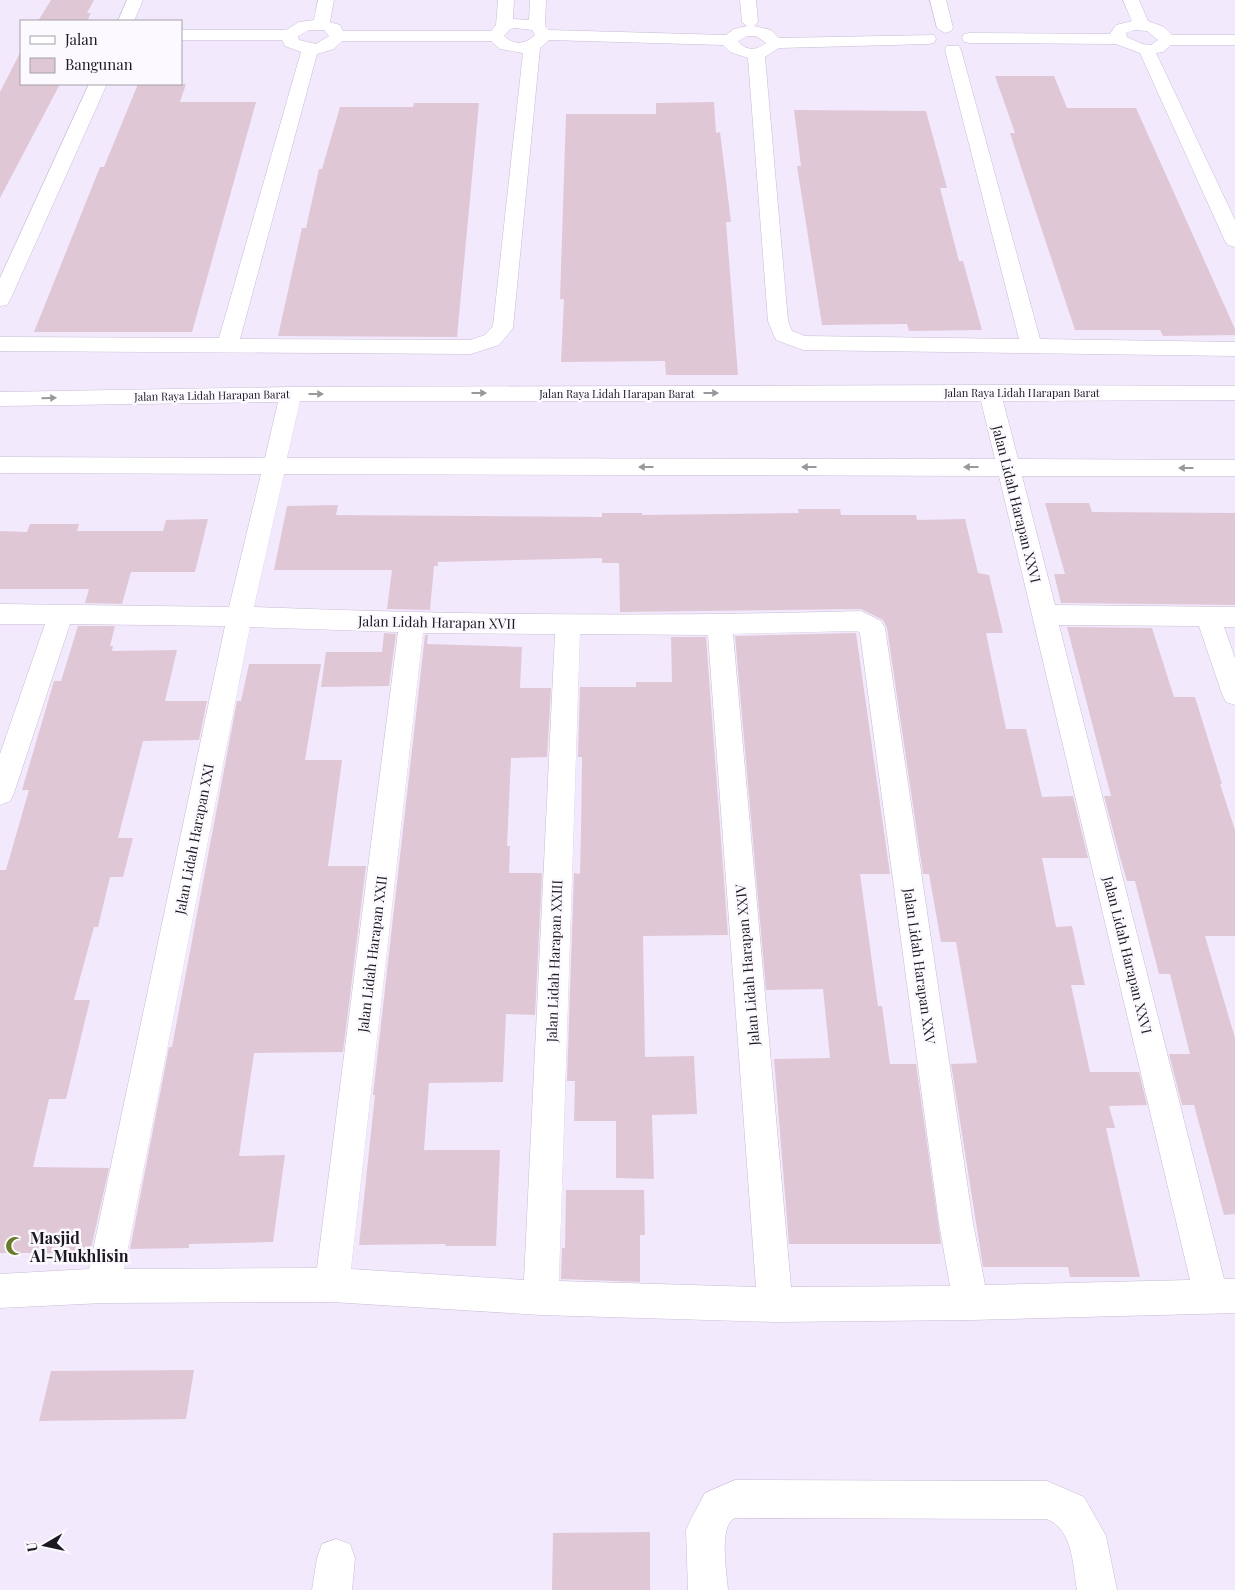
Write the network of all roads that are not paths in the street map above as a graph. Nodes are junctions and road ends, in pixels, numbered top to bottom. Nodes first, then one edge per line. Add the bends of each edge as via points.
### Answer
1 (135, 0) edge
2 (326, 0) edge
3 (506, 0) edge
4 (538, 0) edge
5 (748, 0) edge
6 (938, 0) edge
7 (1131, 0) edge
8 (126, 20) edge
9 (750, 22) dead end
10 (321, 24) junction
11 (1142, 25) junction
12 (945, 28) junction
13 (500, 31) junction
14 (182, 35) edge
15 (290, 36) junction
16 (338, 36) junction
17 (538, 36) junction
18 (970, 38) junction
19 (928, 39) junction
20 (1120, 39) junction
21 (730, 40) junction
22 (1166, 40) junction
23 (1235, 40) edge
24 (774, 43) junction
25 (310, 49) junction
26 (1146, 49) junction
27 (953, 50) junction
28 (756, 54) junction
29 (98, 85) edge
30 (1235, 241) edge
31 (0, 300) edge
32 (0, 344) edge
33 (228, 345) junction
34 (1031, 346) junction
35 (1235, 348) edge
36 (990, 392) junction
37 (1235, 393) edge
38 (291, 394) junction
39 (0, 399) edge
40 (0, 465) edge
41 (276, 466) junction
42 (1008, 468) junction
43 (1235, 468) edge
44 (0, 614) edge
45 (61, 614) junction
46 (1044, 615) junction
47 (239, 617) junction
48 (1208, 617) junction
49 (1235, 617) edge
50 (412, 623) junction
51 (568, 624) junction
52 (720, 625) junction
53 (872, 628) joint
54 (1235, 694) edge
55 (0, 793) edge
56 (332, 1285) junction
57 (103, 1286) junction
58 (0, 1291) edge
59 (1223, 1296) edge
60 (541, 1298) junction
61 (971, 1303) junction
62 (775, 1305) junction
63 (708, 1590) edge
64 (1097, 1590) edge

1 - 8 street
2 - 10 street
3 - 13 street
4 - 17 street
5 - 9 street
6 - 12 street
7 - 11 street
10 - 15 street via 302,27
10 - 16 street via 334,28
11 - 20 street via 1122,28 1118,33
11 - 22 street via 1159,31
12 - 18 street via 961,31
12 - 19 street via 932,31
13 - 16 street
13 - 17 street via 526,23
13 - 17 street via 499,42 507,46
14 - 15 street
15 - 25 street via 291,42 298,47
16 - 25 street via 323,47
17 - 21 street
17 - 33 street via 503,328 498,335 481,346 471,348
18 - 20 street
18 - 27 street via 967,46
19 - 24 street
19 - 27 street via 936,47
20 - 26 street via 1130,46
21 - 24 street via 734,35 753,30 771,38
21 - 28 street via 737,50
22 - 23 street
22 - 26 street via 1160,47
24 - 28 street via 771,48
25 - 33 street
26 - 30 street
27 - 34 street
28 - 34 street via 778,321 782,335 803,343
29 - 31 street
32 - 33 street
34 - 35 street
36 - 37 street, Jalan Raya Lidah Harapan Barat
38 -> 36 street, Jalan Raya Lidah Harapan Barat
36 - 42 street, Jalan Lidah Harapan XXVI
39 -> 38 street, Jalan Raya Lidah Harapan Barat
38 - 41 street, Jalan Lidah Harapan XXI
40 - 41 street
42 -> 41 street
41 - 47 street, Jalan Lidah Harapan XXI
43 -> 42 street
42 - 46 street, Jalan Lidah Harapan XXVI
44 - 45 street, Jalan Lidah Harapan XVII
45 - 47 street, Jalan Lidah Harapan XVII
45 - 55 street
46 - 48 street
46 - 59 street, Jalan Lidah Harapan XXVI
47 - 50 street, Jalan Lidah Harapan XVII
47 - 57 street, Jalan Lidah Harapan XXI
48 - 49 street
48 - 54 street
50 - 51 street, Jalan Lidah Harapan XVII
50 - 56 street, Jalan Lidah Harapan XXII
51 - 52 street, Jalan Lidah Harapan XVII
51 - 60 street, Jalan Lidah Harapan XXIII
52 - 53 street, Jalan Lidah Harapan XVII via 861,621
52 - 62 street, Jalan Lidah Harapan XXIV
53 - 61 street, Jalan Lidah Harapan XXV via 956,1223
56 - 57 street
56 - 60 street
57 - 58 street
59 - 61 street
60 - 62 street
61 - 62 street
63 - 64 street via 706,1530 718,1506 736,1499 1047,1500 1072,1510 1086,1536

